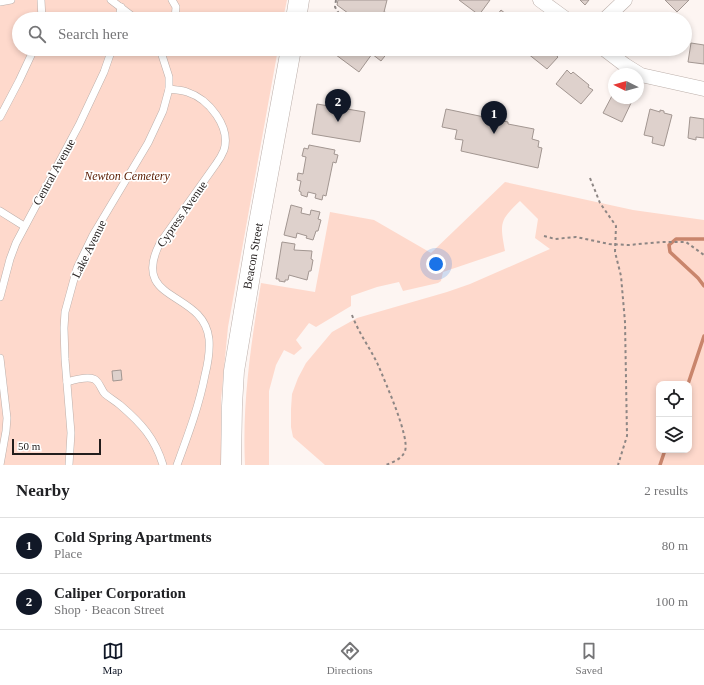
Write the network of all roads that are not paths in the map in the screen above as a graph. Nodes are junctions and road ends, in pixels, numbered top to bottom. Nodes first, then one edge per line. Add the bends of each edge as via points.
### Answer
1 (11, 0) edge
2 (42, 0) edge
3 (111, 0) edge
4 (172, 0) edge
5 (299, 0) edge
6 (540, 0) edge
7 (625, 0) edge
8 (0, 2) edge
9 (121, 7) junction
10 (42, 12) edge
11 (120, 12) edge
12 (127, 12) edge
13 (176, 12) edge
14 (297, 12) edge
15 (556, 12) edge
16 (613, 12) edge
17 (31, 56) edge
18 (110, 56) edge
19 (162, 56) edge
20 (289, 56) edge
21 (613, 56) edge
22 (169, 89) junction
23 (704, 89) edge
24 (0, 117) edge
25 (0, 211) edge
26 (24, 226) junction
27 (0, 297) edge
28 (0, 358) edge
29 (67, 382) junction
30 (0, 465) edge
31 (69, 465) edge
32 (163, 465) edge
33 (177, 465) edge
34 (231, 465) edge

1 - 8 lane
2 - 10 lane
3 - 9 lane
4 - 13 lane
5 - 14 main road
6 - 15 street
7 - 16 street
9 - 11 lane
9 - 12 lane
17 - 24 lane
18 - 26 lane, Central Avenue via 80,125
19 - 22 lane, Lake Avenue via 169,77
20 - 34 main road, Beacon Street via 234,372
21 - 23 street via 641,75
22 - 29 lane, Lake Avenue via 163,111 148,143 93,235 77,268 65,312
22 - 33 lane, Cypress Avenue via 188,92 213,110 222,124 225,138 224,150 216,164 160,243 152,265 155,282 201,318 209,338 201,398
25 - 26 lane
26 - 27 lane, Central Avenue via 10,259
28 - 30 lane via 7,418
29 - 31 lane, Lake Avenue via 71,433
29 - 32 lane via 94,379 105,394 136,419 152,438

